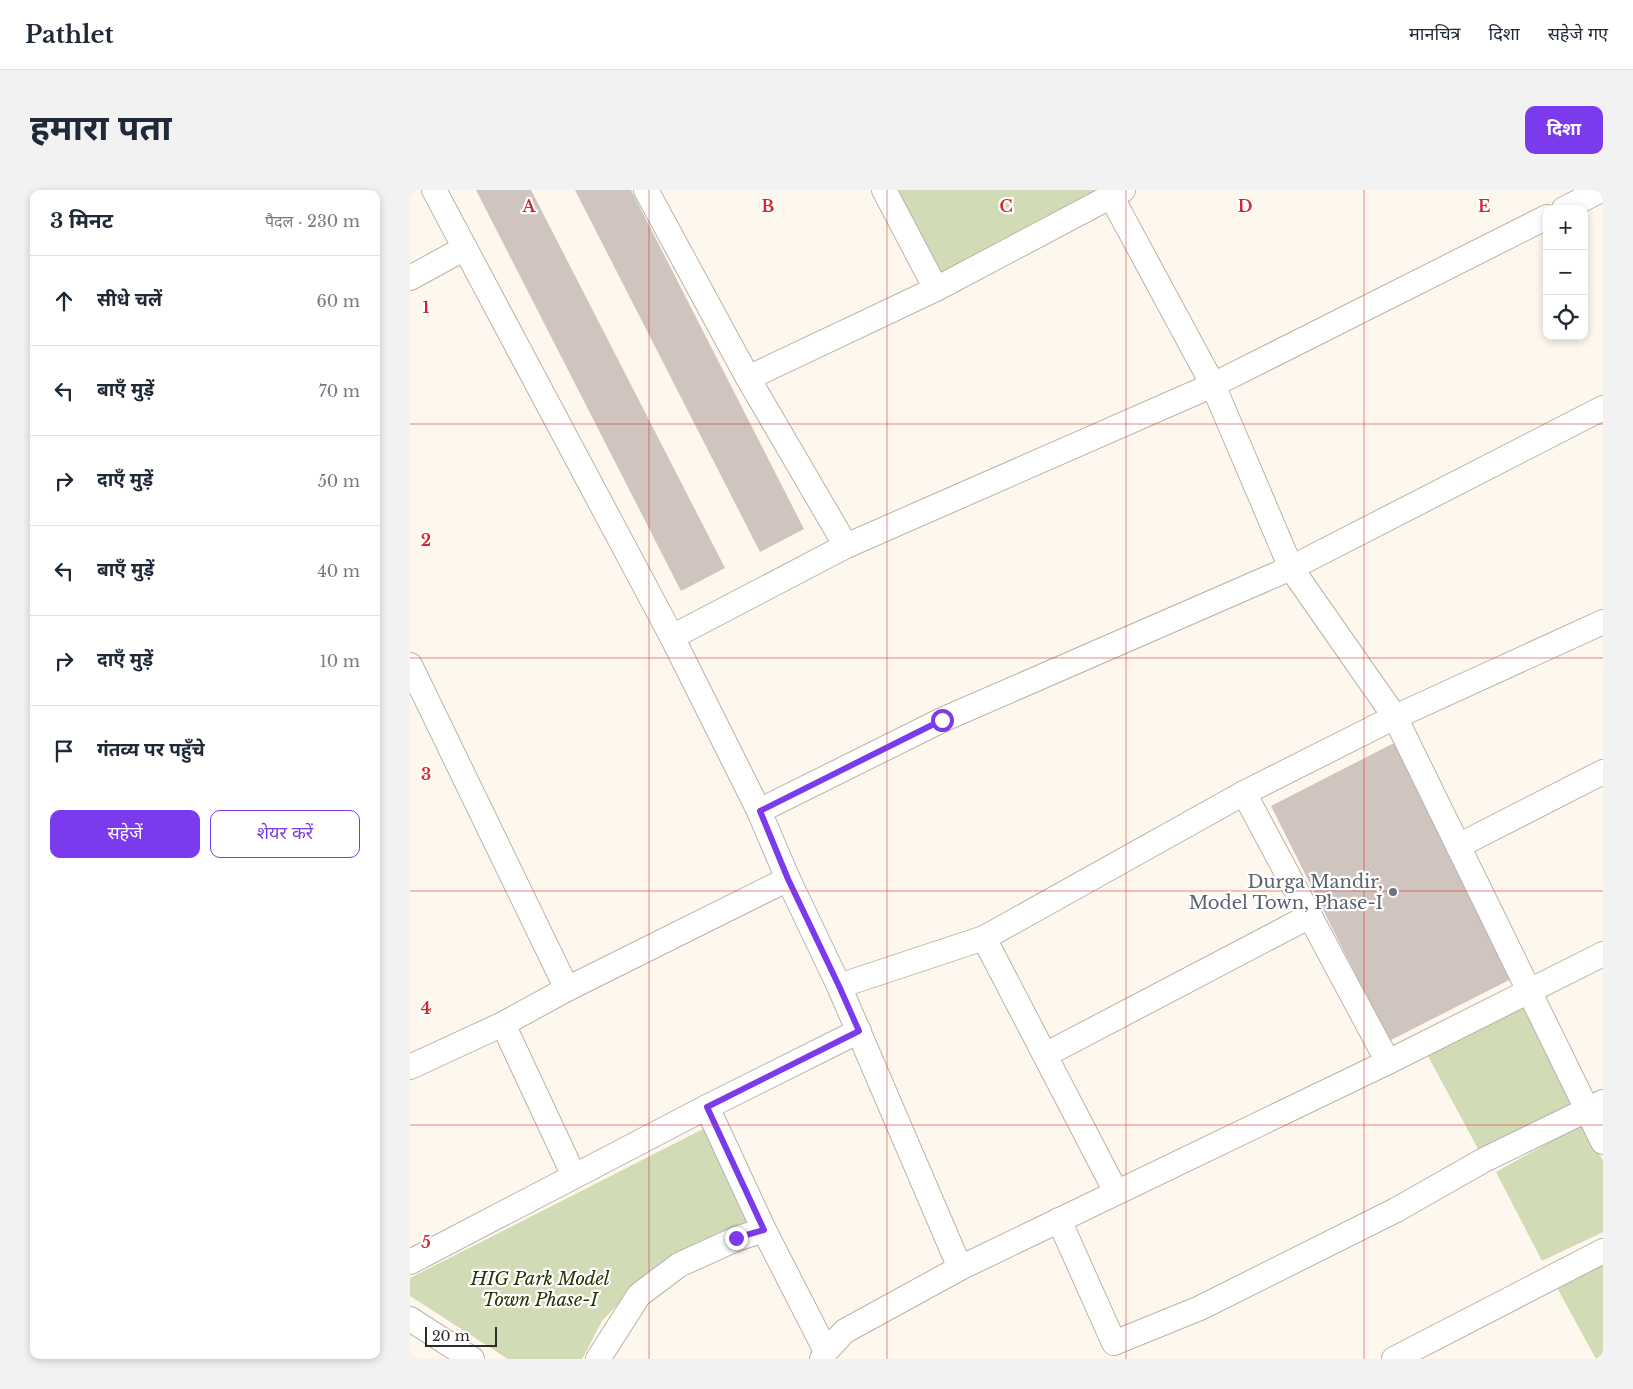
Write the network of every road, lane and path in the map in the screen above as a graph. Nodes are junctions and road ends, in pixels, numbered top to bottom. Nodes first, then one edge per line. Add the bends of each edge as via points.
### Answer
1 (434, 190) edge
2 (646, 190) edge
3 (884, 190) edge
4 (1601, 190) edge
5 (1117, 193) edge
6 (1572, 205) edge
7 (1543, 219) edge
8 (465, 248) junction
9 (410, 278) edge
10 (936, 289) junction
11 (748, 378) junction
12 (1214, 384) junction
13 (1603, 408) edge
14 (846, 546) junction
15 (1291, 568) junction
16 (1603, 622) edge
17 (672, 637) junction
18 (410, 666) edge
19 (1395, 718) junction
20 (1603, 772) edge
21 (1244, 792) junction
22 (760, 811) junction
23 (1458, 846) junction
24 (788, 879) junction
25 (1310, 916) junction
26 (984, 938) junction
27 (1603, 954) edge
28 (839, 986) junction
29 (567, 989) junction
30 (1529, 991) junction
31 (503, 1024) junction
32 (859, 1031) junction
33 (1045, 1055) junction
34 (1388, 1062) junction
35 (410, 1067) edge
36 (1595, 1106) edge
37 (707, 1107) junction
38 (1603, 1142) edge
39 (574, 1176) junction
40 (1116, 1192) junction
41 (1059, 1220) junction
42 (764, 1230) junction
43 (1603, 1251) edge
44 (410, 1262) edge
45 (960, 1268) junction
46 (410, 1319) edge
47 (1118, 1351) edge
48 (824, 1355) edge
49 (472, 1359) edge
50 (598, 1359) edge
51 (1394, 1359) edge

1 - 8 street
2 - 11 street
3 - 10 street
4 - 6 street
5 - 10 street
5 - 12 street
7 - 12 street
8 - 9 street
8 - 17 street
10 - 11 street
11 - 14 street
12 - 14 street
12 - 15 street
13 - 15 street
14 - 17 street
15 - 19 street
15 - 22 street via 942,720
16 - 19 street
17 - 22 street
18 - 29 street
19 - 21 street
19 - 23 street
20 - 23 street
21 - 25 street
21 - 26 street
22 - 24 street
23 - 30 street
24 - 28 street
24 - 29 street
25 - 33 street
25 - 34 street
26 - 28 street
26 - 33 street
27 - 30 street
28 - 32 street
29 - 31 street
30 - 34 street
30 - 36 street
31 - 35 street
31 - 39 street
32 - 37 street
32 - 45 street
33 - 40 street
34 - 40 street
36 - 38 street
36 - 47 street via 1484,1160 1396,1210
37 - 39 street
37 - 42 street
39 - 44 street
40 - 41 street
41 - 45 street
41 - 47 street
42 - 48 street
42 - 50 street via 736,1238 679,1264 639,1295
43 - 51 street
45 - 48 street via 845,1331
46 - 49 street

